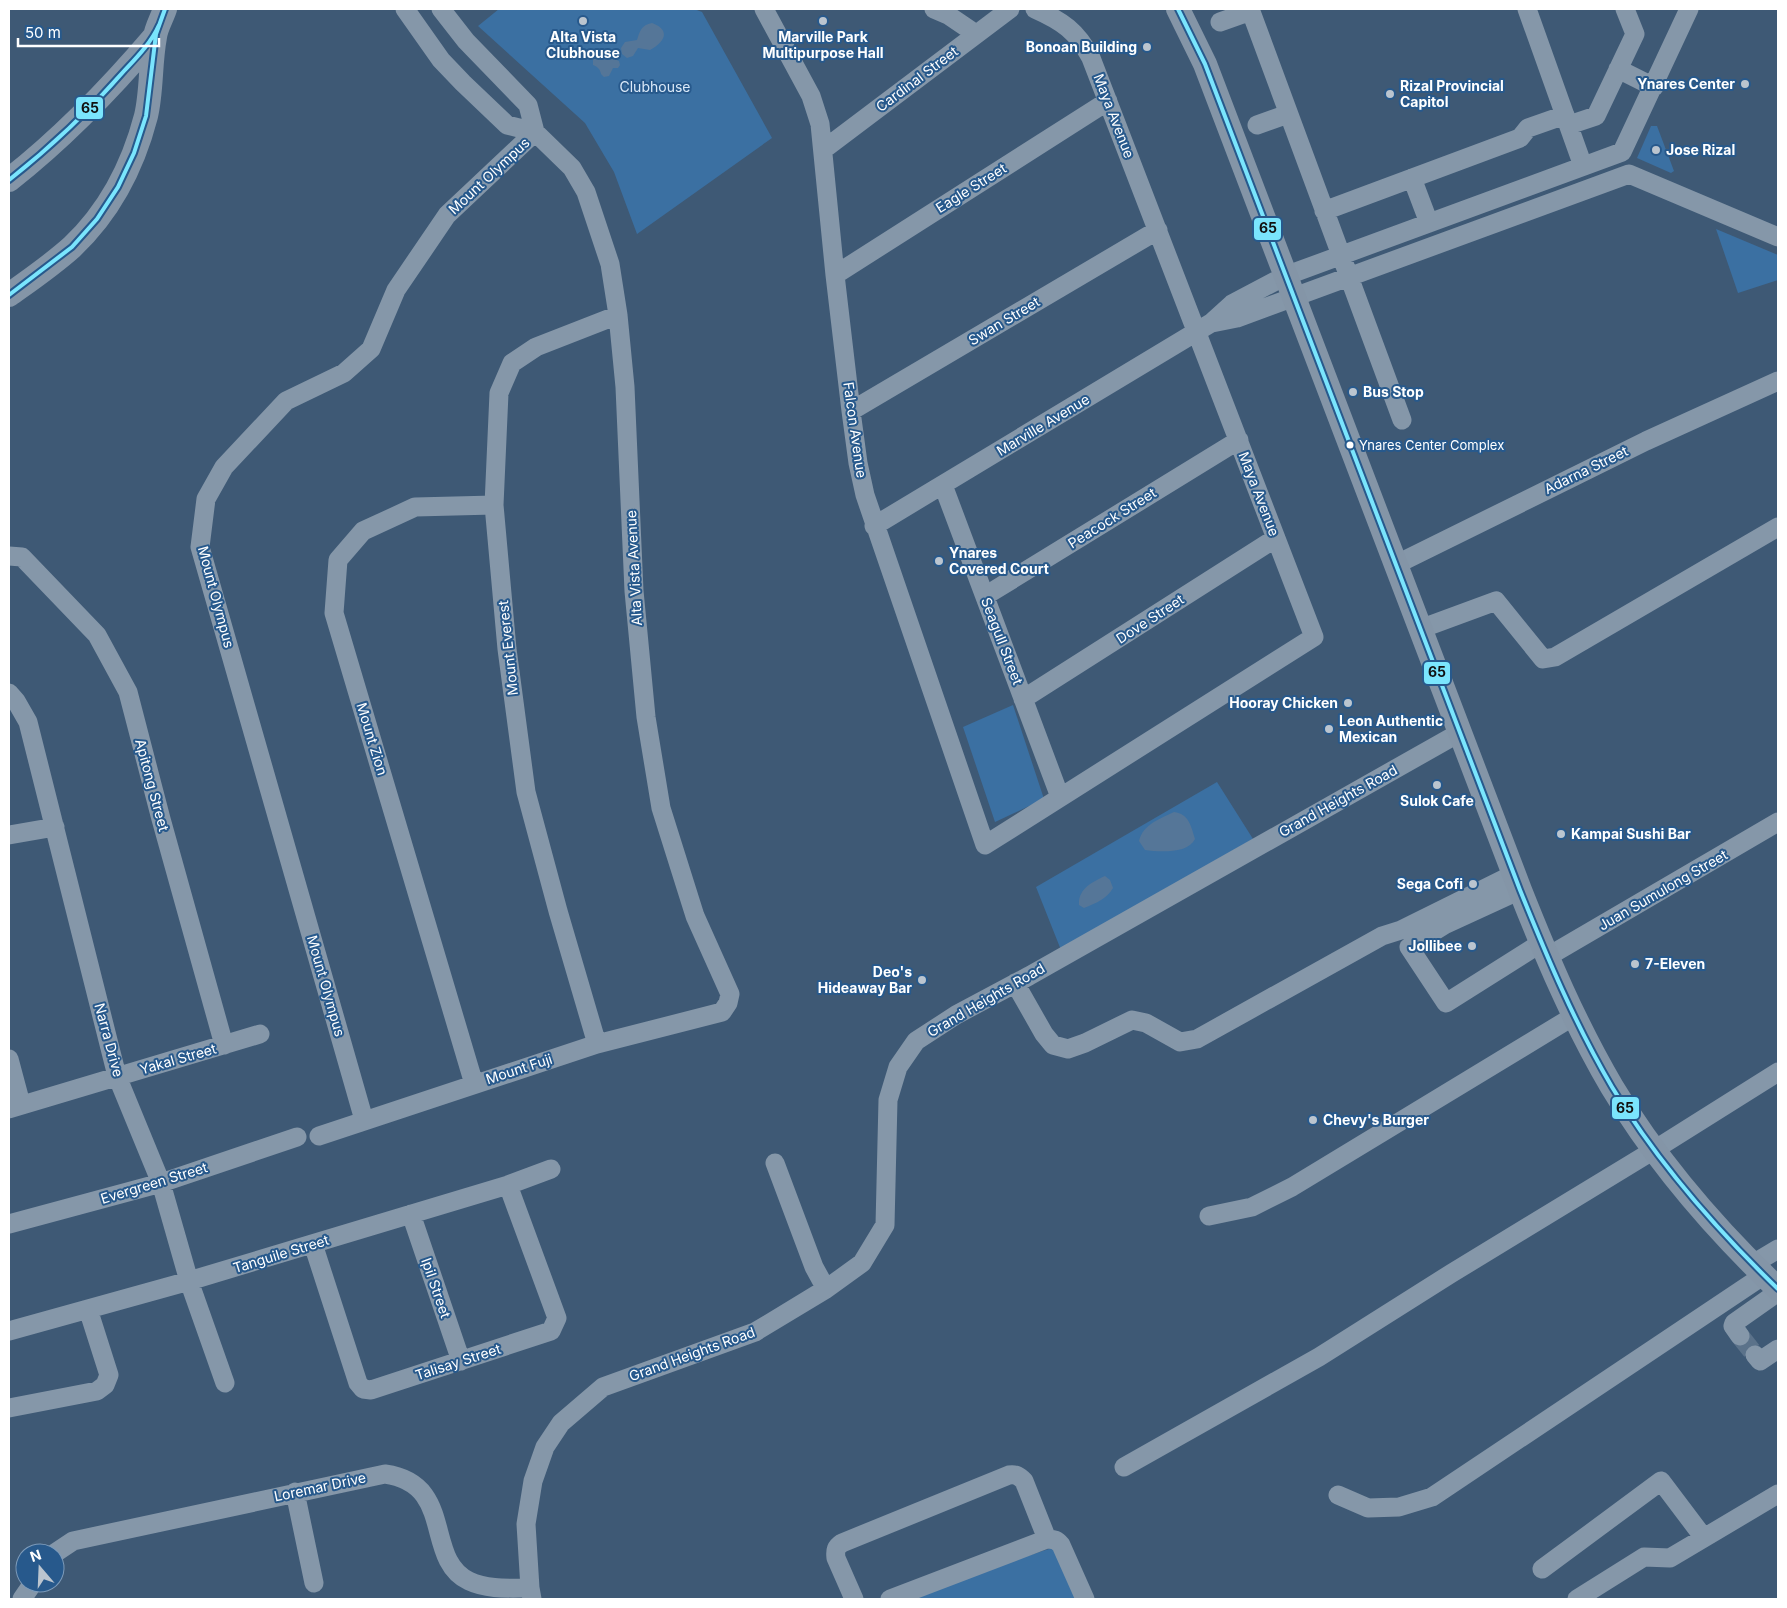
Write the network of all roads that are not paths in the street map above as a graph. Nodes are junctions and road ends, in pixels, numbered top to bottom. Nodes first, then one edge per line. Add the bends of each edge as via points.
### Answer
1 (165, 9) edge
2 (405, 9) edge
3 (441, 9) edge
4 (764, 9) edge
5 (934, 9) edge
6 (1010, 9) edge
7 (1035, 9) edge
8 (1178, 9) edge
9 (1528, 9) edge
10 (1625, 9) edge
11 (1689, 9) edge
12 (1250, 10) edge
13 (1220, 22) dead end
14 (976, 34) junction
15 (155, 36) junction
16 (1618, 69) junction
17 (1654, 87) junction
18 (110, 88) junction
19 (150, 94) junction
20 (1108, 100) junction
21 (1288, 114) junction
22 (1567, 120) junction
23 (1257, 125) dead end
24 (535, 132) junction
25 (823, 150) junction
26 (1622, 152) junction
27 (1583, 166) junction
28 (1629, 174) junction
29 (1412, 178) junction
30 (9, 180) edge
31 (1324, 211) junction
32 (1448, 215) junction
33 (1429, 223) junction
34 (1158, 230) junction
35 (1457, 237) junction
36 (1778, 237) edge
37 (1340, 255) junction
38 (835, 275) junction
39 (1348, 277) junction
40 (1289, 287) junction
41 (9, 295) edge
42 (618, 315) junction
43 (1204, 328) junction
44 (1778, 380) edge
45 (851, 412) junction
46 (1402, 420) dead end
47 (1239, 440) junction
48 (942, 485) junction
49 (494, 505) junction
50 (874, 526) junction
51 (1778, 527) edge
52 (1276, 538) junction
53 (15, 557) edge
54 (1395, 565) junction
55 (985, 596) junction
56 (1420, 629) junction
57 (11, 699) edge
58 (1023, 699) junction
59 (1459, 733) junction
60 (1060, 798) junction
61 (1778, 822) edge
62 (55, 827) junction
63 (9, 836) edge
64 (985, 845) joint
65 (1517, 882) junction
66 (1544, 950) junction
67 (1015, 983) junction
68 (722, 1012) joint
69 (1574, 1016) junction
70 (260, 1034) dead end
71 (597, 1044) junction
72 (224, 1045) junction
73 (9, 1059) edge
74 (1778, 1072) edge
75 (117, 1076) junction
76 (474, 1084) junction
77 (15, 1106) edge
78 (364, 1120) junction
79 (319, 1136) dead end
80 (297, 1137) dead end
81 (1654, 1150) junction
82 (775, 1163) dead end
83 (551, 1169) dead end
84 (161, 1183) junction
85 (508, 1185) junction
86 (411, 1214) junction
87 (1209, 1216) dead end
88 (9, 1224) edge
89 (313, 1244) junction
90 (1778, 1250) edge
91 (1768, 1280) edge
92 (189, 1281) junction
93 (826, 1289) junction
94 (88, 1309) junction
95 (9, 1331) edge
96 (1740, 1336) tunnel mouth
97 (1778, 1349) edge
98 (1755, 1355) dead end
99 (462, 1361) junction
100 (225, 1383) dead end
101 (9, 1408) edge
102 (1124, 1467) dead end
103 (295, 1492) junction
104 (1778, 1494) edge
105 (1338, 1495) dead end
106 (1704, 1538) junction
107 (1047, 1539) junction
108 (65, 1546) edge
109 (1542, 1569) dead end
110 (314, 1583) dead end
111 (531, 1594) edge
112 (854, 1599) edge
113 (890, 1599) edge
114 (1085, 1599) edge
115 (1577, 1599) edge

1 - 15 main road
2 - 24 street via 441,60 507,125
3 - 24 street via 464,39 528,105
4 - 25 street, Falcon Avenue via 811,96 820,124
5 - 14 street
6 - 14 street, Cardinal Street
7 - 20 street, Maya Avenue via 1055,18 1075,33 1091,58
8 - 40 main road via 1205,64
9 - 22 street
10 - 16 street via 1635,34
11 - 17 street
12 - 13 street
12 - 21 street
14 - 25 street, Cardinal Street
15 - 18 main road
15 - 19 main road
16 - 17 street
16 - 22 street via 1596,116
17 - 26 street
18 - 19 main road via 122,80 135,78
18 - 30 main road
19 - 41 main road via 130,165 102,215 72,246
20 - 34 street, Maya Avenue
20 - 38 street, Eagle Street
21 - 23 street
21 - 31 street
22 - 27 street
22 - 29 street via 1528,128 1520,138
24 - 42 street, Alta Vista Avenue via 572,168 586,192 610,264
24 - 78 street, Mount Olympus via 446,215 396,290 371,349 344,373 286,401 224,467 206,499 200,547
25 - 38 street, Falcon Avenue
26 - 27 street
26 - 28 street
27 - 32 street
28 - 35 street
28 - 36 street
29 - 31 street
29 - 33 street
31 - 37 street
32 - 33 street
32 - 35 street
33 - 37 street
34 - 43 street, Maya Avenue
34 - 45 street, Swan Street
35 - 39 street
37 - 39 street
37 - 40 street
38 - 45 street, Falcon Avenue
39 - 40 street
39 - 46 street
40 - 43 street, Marville Avenue via 1238,318
40 - 54 main road
42 - 49 street, Mount Everest via 536,346 512,363 499,393
42 - 68 street, Alta Vista Avenue via 625,387 634,592 646,717 661,808 695,916 730,994
43 - 47 street, Maya Avenue
43 - 48 street, Marville Avenue
44 - 54 street, Adarna Street
45 - 50 street, Falcon Avenue via 858,464
47 - 52 street, Maya Avenue
47 - 55 street, Peacock Street
48 - 50 street, Marville Avenue
48 - 55 street, Seagull Street
49 - 71 street, Mount Everest via 507,649 526,792
49 - 76 street, Mount Zion via 415,507 363,531 338,560 334,613
50 - 64 street, Falcon Avenue
51 - 56 street via 1555,657 1543,659 1496,601
52 - 58 street, Dove Street
52 - 60 street, Maya Avenue via 1314,637
53 - 72 street, Apitong Street via 97,635 128,692
54 - 56 main road
55 - 58 street, Seagull Street
56 - 59 main road
57 - 62 street, Narra Drive via 28,722
58 - 60 street, Seagull Street
59 - 65 main road
59 - 67 street, Grand Heights Road
60 - 64 street, Maya Avenue
61 - 66 street, Juan Sumulong Street
62 - 63 street
62 - 75 street, Narra Drive
65 - 66 main road
65 - 66 street, Juan Sumulong Street via 1409,947 1446,1003
65 - 67 street via 1382,936 1197,1039 1180,1042 1146,1023 1132,1020 1085,1043 1068,1048 1052,1044
66 - 69 main road
67 - 93 street, Grand Heights Road via 916,1041 898,1067 888,1100 885,1225 862,1262
68 - 71 street, Mount Fuji
69 - 81 main road via 1612,1087
69 - 87 street via 1292,1187 1252,1207
70 - 72 street, Yakal Street
71 - 76 street, Mount Fuji
72 - 75 street, Yakal Street
73 - 77 street
74 - 81 street
75 - 77 street, Yakal Street
75 - 84 street, Narra Drive
76 - 78 street, Mount Fuji
78 - 79 street, Mount Fuji
80 - 84 street, Evergreen Street
81 - 91 main road via 1702,1210
81 - 102 street via 1319,1357
82 - 93 street via 814,1267
83 - 85 street, Tanguile Street
84 - 88 street, Evergreen Street
84 - 92 street, Narra Drive
85 - 86 street, Tanguile Street
85 - 99 street, Talisay Street via 557,1318 551,1331
86 - 89 street, Tanguile Street
86 - 99 street, Ipil Street
89 - 92 street, Tanguile Street
89 - 99 street, Talisay Street via 358,1384 363,1389 371,1390
90 - 91 street
91 - 96 street via 1734,1323
91 - 105 street via 1432,1496 1399,1507 1368,1508
92 - 94 street, Tanguile Street
92 - 100 street, Narra Drive
93 - 111 street, Grand Heights Road via 755,1332 603,1387 561,1423 545,1446 533,1481 526,1524
94 - 95 street, Tanguile Street
94 - 101 street via 110,1375 105,1385 97,1391
97 - 98 street via 1760,1361
103 - 108 street, Loremar Drive via 73,1541
103 - 110 street
103 - 111 street, Loremar Drive via 385,1474 398,1476 414,1483 424,1494 454,1569 468,1580 489,1587
104 - 106 street
106 - 109 street via 1661,1482
106 - 115 street via 1670,1558 1644,1557
107 - 112 street via 1024,1481 1015,1474 1009,1475 838,1546 836,1558
107 - 113 street
107 - 114 street via 1061,1545

